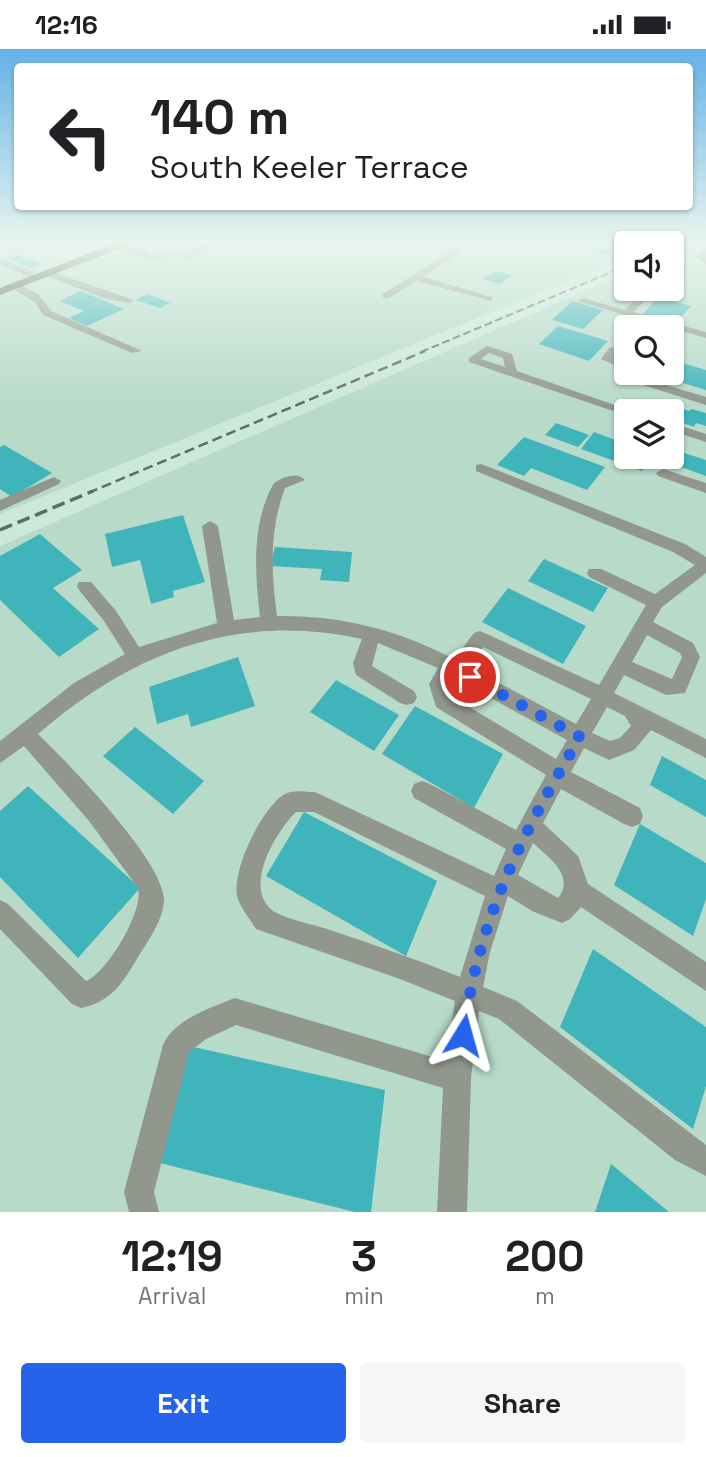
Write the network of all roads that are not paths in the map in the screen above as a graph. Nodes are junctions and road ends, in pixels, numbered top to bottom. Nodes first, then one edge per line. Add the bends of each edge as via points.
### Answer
1 (35, 297) edge
2 (111, 297) edge
3 (483, 297) edge
4 (489, 299) dead end
5 (129, 300) dead end
6 (582, 301) dead end
7 (640, 301) edge
8 (627, 313) junction
9 (706, 335) edge
10 (136, 351) dead end
11 (512, 373) dead end
12 (648, 385) edge
13 (706, 401) edge
14 (614, 407) edge
15 (684, 431) edge
16 (706, 438) edge
17 (481, 468) dead end
18 (663, 473) dead end
19 (298, 480) dead end
20 (54, 481) dead end
21 (706, 488) edge
22 (0, 506) edge
23 (210, 526) dead end
24 (703, 571) edge
25 (595, 573) dead end
26 (85, 586) dead end
27 (656, 603) junction
28 (269, 622) junction
29 (644, 625) junction
30 (226, 627) junction
31 (373, 633) junction
32 (136, 657) junction
33 (621, 665) junction
34 (454, 668) junction
35 (603, 696) junction
36 (407, 697) dead end
37 (632, 710) junction
38 (24, 733) junction
39 (580, 737) junction
40 (706, 749) edge
41 (0, 754) edge
42 (558, 774) junction
43 (422, 791) dead end
44 (632, 816) dead end
45 (525, 835) junction
46 (501, 885) junction
47 (576, 890) junction
48 (0, 912) edge
49 (706, 978) edge
50 (469, 992) junction
51 (457, 1078) junction
52 (706, 1161) edge
53 (144, 1212) edge
54 (452, 1212) edge

1 - 10 street via 47,313
2 - 5 street
3 - 4 street
6 - 8 street
7 - 8 street
8 - 9 street
11 - 14 street
12 - 13 street
15 - 16 street
17 - 24 street via 679,548
18 - 21 street
19 - 28 street via 279,486 268,514 263,574
20 - 22 street
23 - 30 street
24 - 27 street
25 - 27 street
26 - 32 street
27 - 29 street
28 - 30 street
28 - 31 street via 313,622
29 - 33 street
29 - 33 street via 687,648 691,657 678,687 666,687
30 - 32 street
31 - 34 street
31 - 36 street via 363,670
32 - 38 street via 78,690
33 - 35 street
34 - 35 street via 480,638
34 - 39 street
34 - 42 street via 438,684 443,701
35 - 37 street
35 - 39 street
37 - 39 street via 642,728 626,744 609,751
37 - 40 street
38 - 41 street
38 - 48 street via 50,757 133,860 152,894 149,915 114,974 93,994 81,995
39 - 42 street
42 - 44 street
42 - 45 street
43 - 45 street
45 - 46 street
45 - 47 street via 560,852 575,871
46 - 47 street via 562,911 573,901
46 - 50 street
46 - 50 street via 315,802 291,802 271,822 249,874 249,895 265,920
47 - 49 street
50 - 51 street
50 - 52 street via 508,1010 685,1150
51 - 53 street via 235,1011 187,1033 177,1045 139,1192
51 - 54 street

